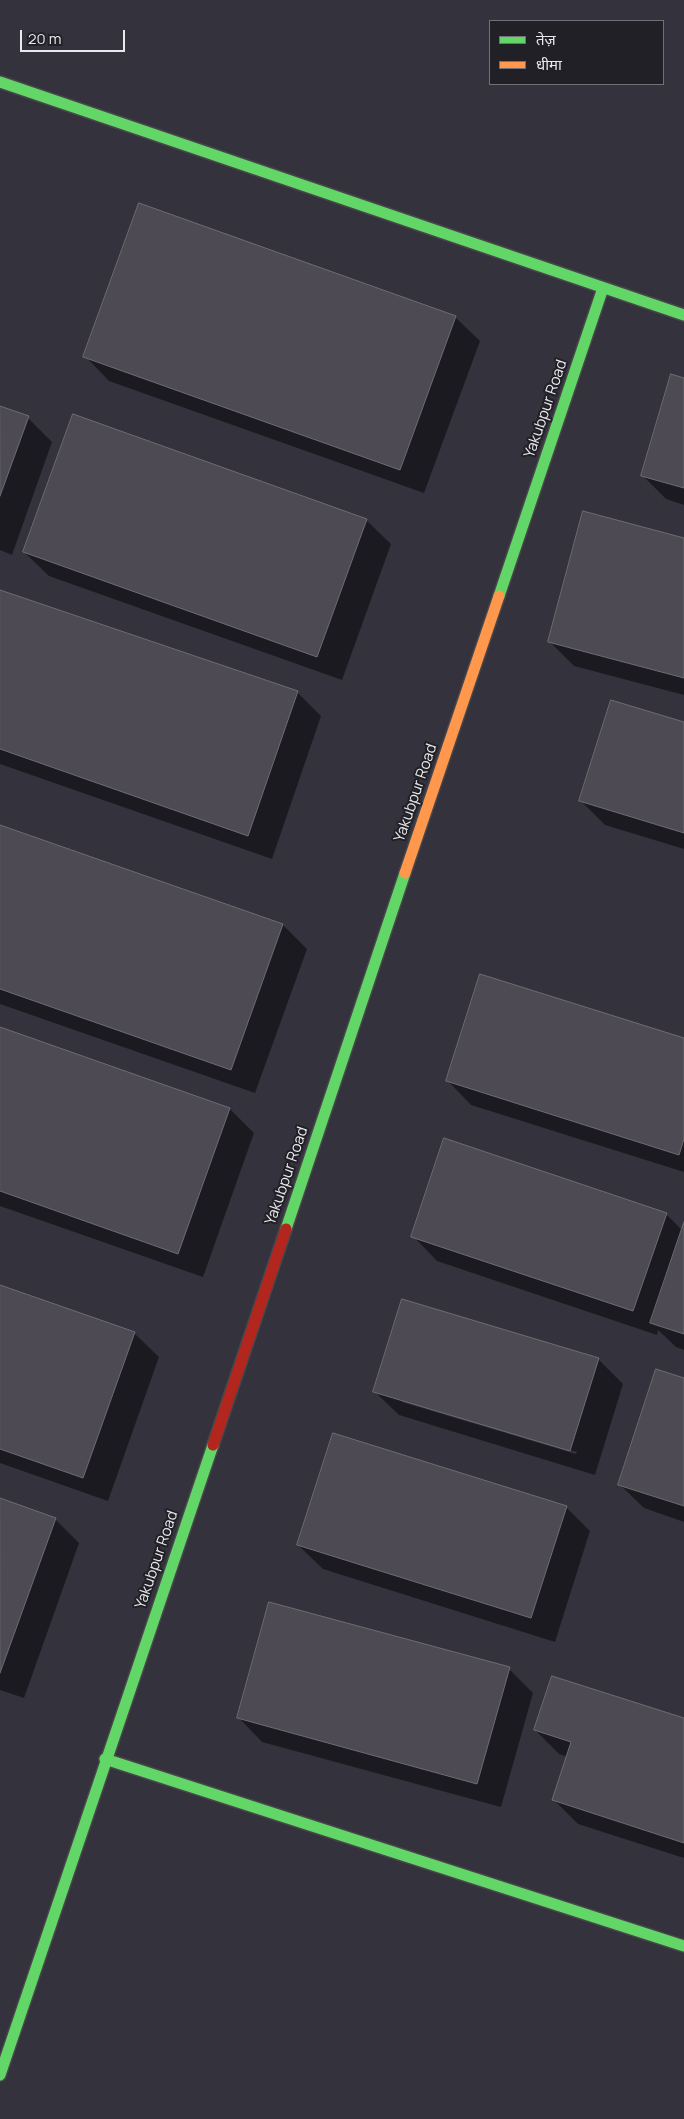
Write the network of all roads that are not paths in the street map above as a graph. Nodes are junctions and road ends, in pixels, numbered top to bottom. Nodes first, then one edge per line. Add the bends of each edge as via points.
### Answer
1 (0, 82) edge
2 (603, 288) junction
3 (684, 315) edge
4 (105, 1760) junction
5 (684, 1946) edge
6 (0, 2075) edge

1 - 2 street
2 - 3 street
2 - 4 street, Yakubpur Road
4 - 5 street
4 - 6 street, Yakubpur Road

